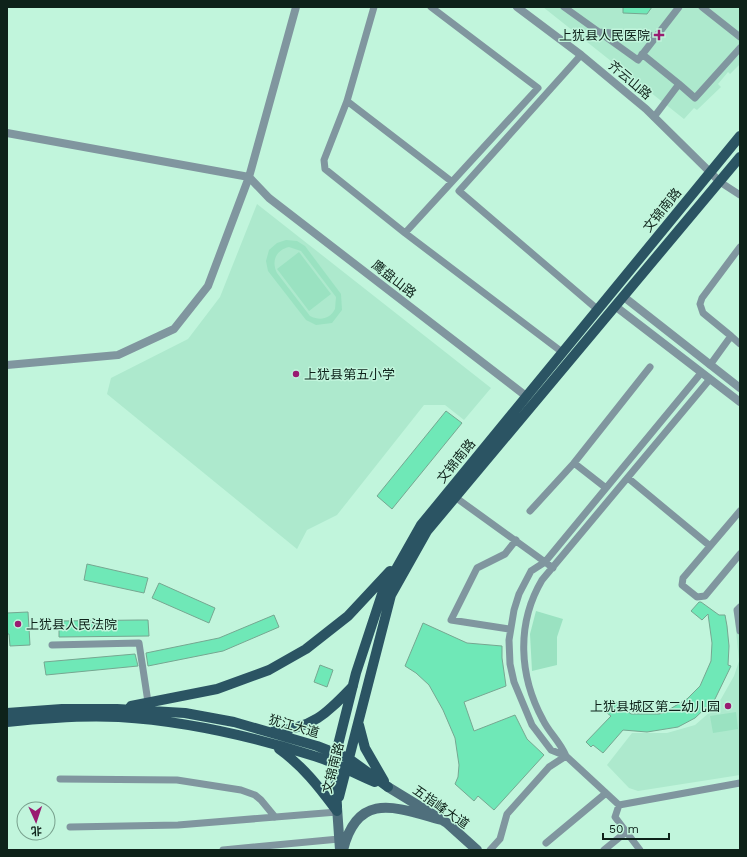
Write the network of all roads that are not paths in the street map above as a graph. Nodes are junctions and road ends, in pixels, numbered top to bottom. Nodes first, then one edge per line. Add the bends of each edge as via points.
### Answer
1 (296, 7) edge
2 (374, 7) edge
3 (431, 7) edge
4 (517, 7) edge
5 (564, 7) edge
6 (679, 7) edge
7 (702, 7) edge
8 (598, 32) junction
9 (656, 36) junction
10 (740, 37) edge
11 (740, 48) edge
12 (642, 54) junction
13 (581, 55) junction
14 (679, 84) junction
15 (347, 102) junction
16 (654, 117) junction
17 (7, 133) edge
18 (740, 136) edge
19 (740, 158) edge
20 (710, 172) junction
21 (249, 177) junction
22 (452, 181) junction
23 (720, 182) junction
24 (740, 195) edge
25 (405, 234) junction
26 (740, 247) edge
27 (624, 297) junction
28 (615, 306) junction
29 (597, 309) junction
30 (731, 336) junction
31 (740, 344) edge
32 (562, 352) junction
33 (7, 365) edge
34 (650, 366) dead end
35 (712, 366) junction
36 (706, 376) junction
37 (740, 388) edge
38 (526, 396) junction
39 (740, 402) edge
40 (574, 463) junction
41 (628, 478) junction
42 (606, 488) junction
43 (455, 497) junction
44 (530, 511) dead end
45 (740, 511) edge
46 (516, 540) junction
47 (710, 546) junction
48 (740, 554) edge
49 (402, 558) junction
50 (546, 562) junction
51 (553, 568) junction
52 (517, 598) junction
53 (531, 603) junction
54 (740, 608) edge
55 (740, 631) edge
56 (509, 632) junction
57 (524, 635) junction
58 (52, 645) dead end
59 (353, 686) junction
60 (148, 702) junction
61 (117, 709) junction
62 (7, 714) edge
63 (358, 720) junction
64 (7, 722) edge
65 (546, 725) junction
66 (536, 731) junction
67 (267, 732) junction
68 (274, 745) junction
69 (336, 753) junction
70 (566, 756) junction
71 (348, 758) junction
72 (335, 765) junction
73 (346, 770) junction
74 (60, 779) dead end
75 (740, 782) edge
76 (388, 787) junction
77 (606, 793) junction
78 (619, 805) junction
79 (337, 810) junction
80 (275, 817) junction
81 (442, 820) junction
82 (70, 827) dead end
83 (626, 832) junction
84 (339, 839) junction
85 (546, 842) dead end
86 (223, 850) edge
87 (340, 850) edge
88 (343, 850) edge
89 (477, 850) edge
90 (490, 850) edge
91 (604, 850) edge
92 (640, 850) edge

1 - 21 street
2 - 15 street
3 - 22 street via 538,88
4 - 13 street, 齐云山路
5 - 8 street
6 - 9 street
7 - 10 street
8 - 9 street
8 - 12 street via 638,60
9 - 12 street
11 - 14 street via 696,98
12 - 14 street
13 - 16 street, 齐云山路
13 - 29 street via 459,190
14 - 16 street
15 - 22 street
15 - 25 street via 323,165 328,173
16 - 20 street, 齐云山路
17 - 21 street
18 - 20 main road, 文锦南路
19 - 23 main road, 文锦南路
20 - 23 street, 齐云山路
20 - 29 main road, 文锦南路
21 - 33 street via 208,286 174,329 118,356
21 - 38 street, 鹰盘山路 via 269,198
22 - 25 street
23 - 24 street
23 - 27 main road, 文锦南路
25 - 32 street
26 - 30 street via 700,304 703,313
27 - 28 main road, 文锦南路
27 - 35 street
28 - 36 street
28 - 43 main road, 文锦南路
29 - 32 main road, 文锦南路
30 - 31 street
30 - 35 street
32 - 38 main road, 文锦南路
34 - 40 street
35 - 36 street
35 - 37 street
36 - 39 street
36 - 41 street
36 - 42 street
38 - 49 main road, 文锦南路 via 420,525
40 - 42 street
40 - 44 street
41 - 47 street
41 - 51 street
42 - 50 street
43 - 46 street
43 - 63 main road, 文锦南路 via 427,531 391,595
45 - 47 street
46 - 50 street
46 - 56 street via 505,554 477,568 451,620
47 - 48 street via 683,578 682,585 697,598 704,596
49 - 59 main road, 文锦南路 via 382,594
49 - 60 main road via 348,616 306,649 269,670 217,689
50 - 51 street
50 - 52 street via 531,571
51 - 53 street via 542,580
52 - 53 street
52 - 56 street
53 - 57 street
54 - 55 street via 737,610
56 - 57 street
56 - 66 street via 510,664 514,682 525,712
57 - 65 street via 524,664 530,694
58 - 60 street via 139,643
59 - 67 main road via 331,709 316,720 300,728
59 - 69 main road, 文锦南路
60 - 61 main road
61 - 62 main road, 犹江大道 via 62,709
61 - 67 main road, 犹江大道 via 185,713 234,722
63 - 71 main road, 文锦南路
63 - 76 main road via 365,748
64 - 68 main road, 犹江大道 via 118,717 183,724 232,733
65 - 66 street
65 - 70 street via 560,742
66 - 70 street via 551,750
67 - 69 main road, 犹江大道
68 - 72 main road, 犹江大道 via 316,756
68 - 79 main road via 298,763
69 - 71 main road, 犹江大道
69 - 72 main road, 文锦南路
70 - 77 street
70 - 90 street via 549,767 507,814 500,839
71 - 73 main road, 文锦南路
71 - 76 main road, 犹江大道
72 - 73 main road, 犹江大道
72 - 79 main road, 文锦南路
73 - 76 main road, 犹江大道
73 - 79 main road, 文锦南路
74 - 80 street via 177,780 240,790 261,800
75 - 78 street
76 - 81 main road, 五指峰大道
77 - 78 street
77 - 85 street
78 - 83 street via 615,817
79 - 80 street
79 - 84 main road
80 - 82 street via 178,825
81 - 88 main road via 398,808 382,807 367,811 354,822 347,834
81 - 89 main road, 五指峰大道
83 - 91 street
83 - 92 street
84 - 86 street
84 - 87 main road

